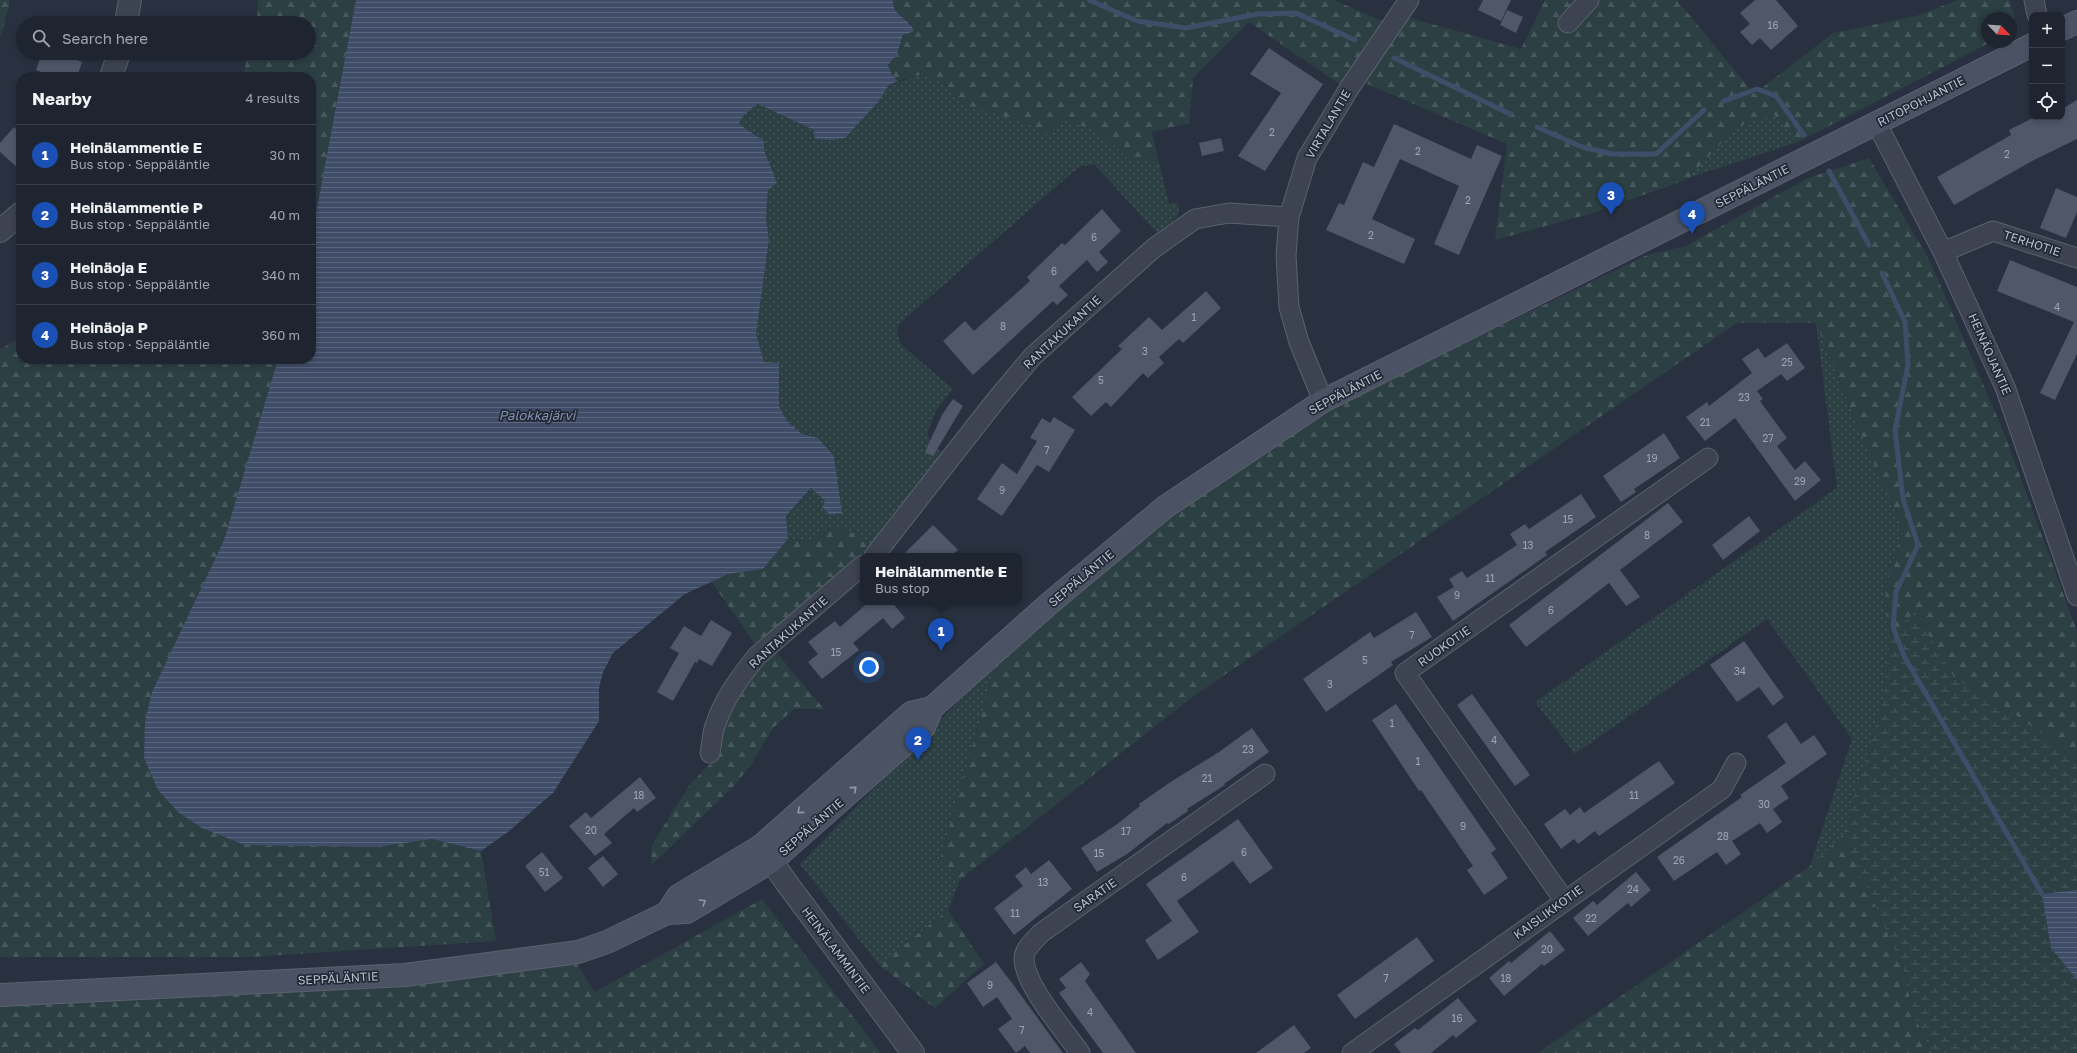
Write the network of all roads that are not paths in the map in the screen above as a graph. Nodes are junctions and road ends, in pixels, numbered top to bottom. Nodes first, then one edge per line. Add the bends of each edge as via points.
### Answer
1 (130, 0) edge
2 (1409, 0) edge
3 (1589, 0) edge
4 (2034, 0) edge
5 (2036, 12) edge
6 (127, 16) edge
7 (2077, 22) edge
8 (1568, 23) dead end
9 (2065, 28) edge
10 (2029, 46) edge
11 (117, 60) edge
12 (113, 72) edge
13 (1877, 124) junction
14 (1810, 157) joint
15 (16, 217) edge
16 (1289, 217) junction
17 (0, 231) edge
18 (1943, 252) junction
19 (2077, 258) edge
20 (1323, 401) junction
21 (1708, 458) dead end
22 (876, 553) edge
23 (860, 568) edge
24 (2077, 596) edge
25 (710, 753) dead end
26 (1736, 763) dead end
27 (1265, 774) dead end
28 (767, 853) junction
29 (1564, 900) junction
30 (0, 995) edge
31 (913, 1053) edge
32 (1080, 1053) edge
33 (1352, 1053) edge

1 - 6 street
2 - 16 street, VIRTALANTIE via 1350,87 1307,158
3 - 8 street
4 - 5 street
7 - 9 main road
10 - 13 main road, RITOPOHJANTIE
11 - 12 street
13 - 14 main road, RITOPOHJANTIE
13 - 18 street, HEINÄOJANTIE
14 - 20 main road, SEPPÄLÄNTIE
15 - 17 street
16 - 20 street, VIRTALANTIE via 1286,255 1289,307 1299,342
16 - 22 street, RANTAKUKANTIE via 1229,213 1195,219 1154,248 1033,356
18 - 19 street, TERHOTIE via 1993,231
18 - 24 street, HEINÄOJANTIE via 2005,387
20 - 28 main road, SEPPÄLÄNTIE via 1165,507 932,708 924,727
21 - 29 street, RUOKOTIE via 1405,673
23 - 25 street, RANTAKUKANTIE via 757,656 728,696 715,726
26 - 29 street, KAISLIKKOTIE via 1722,789
27 - 32 street, SARATIE via 1041,933 1029,947 1024,957 1026,972 1034,988
28 - 30 main road, SEPPÄLÄNTIE via 687,912 667,913 607,942 578,952 406,975
28 - 31 street, HEINÄLAMMINTIE
29 - 33 street, KAISLIKKOTIE

